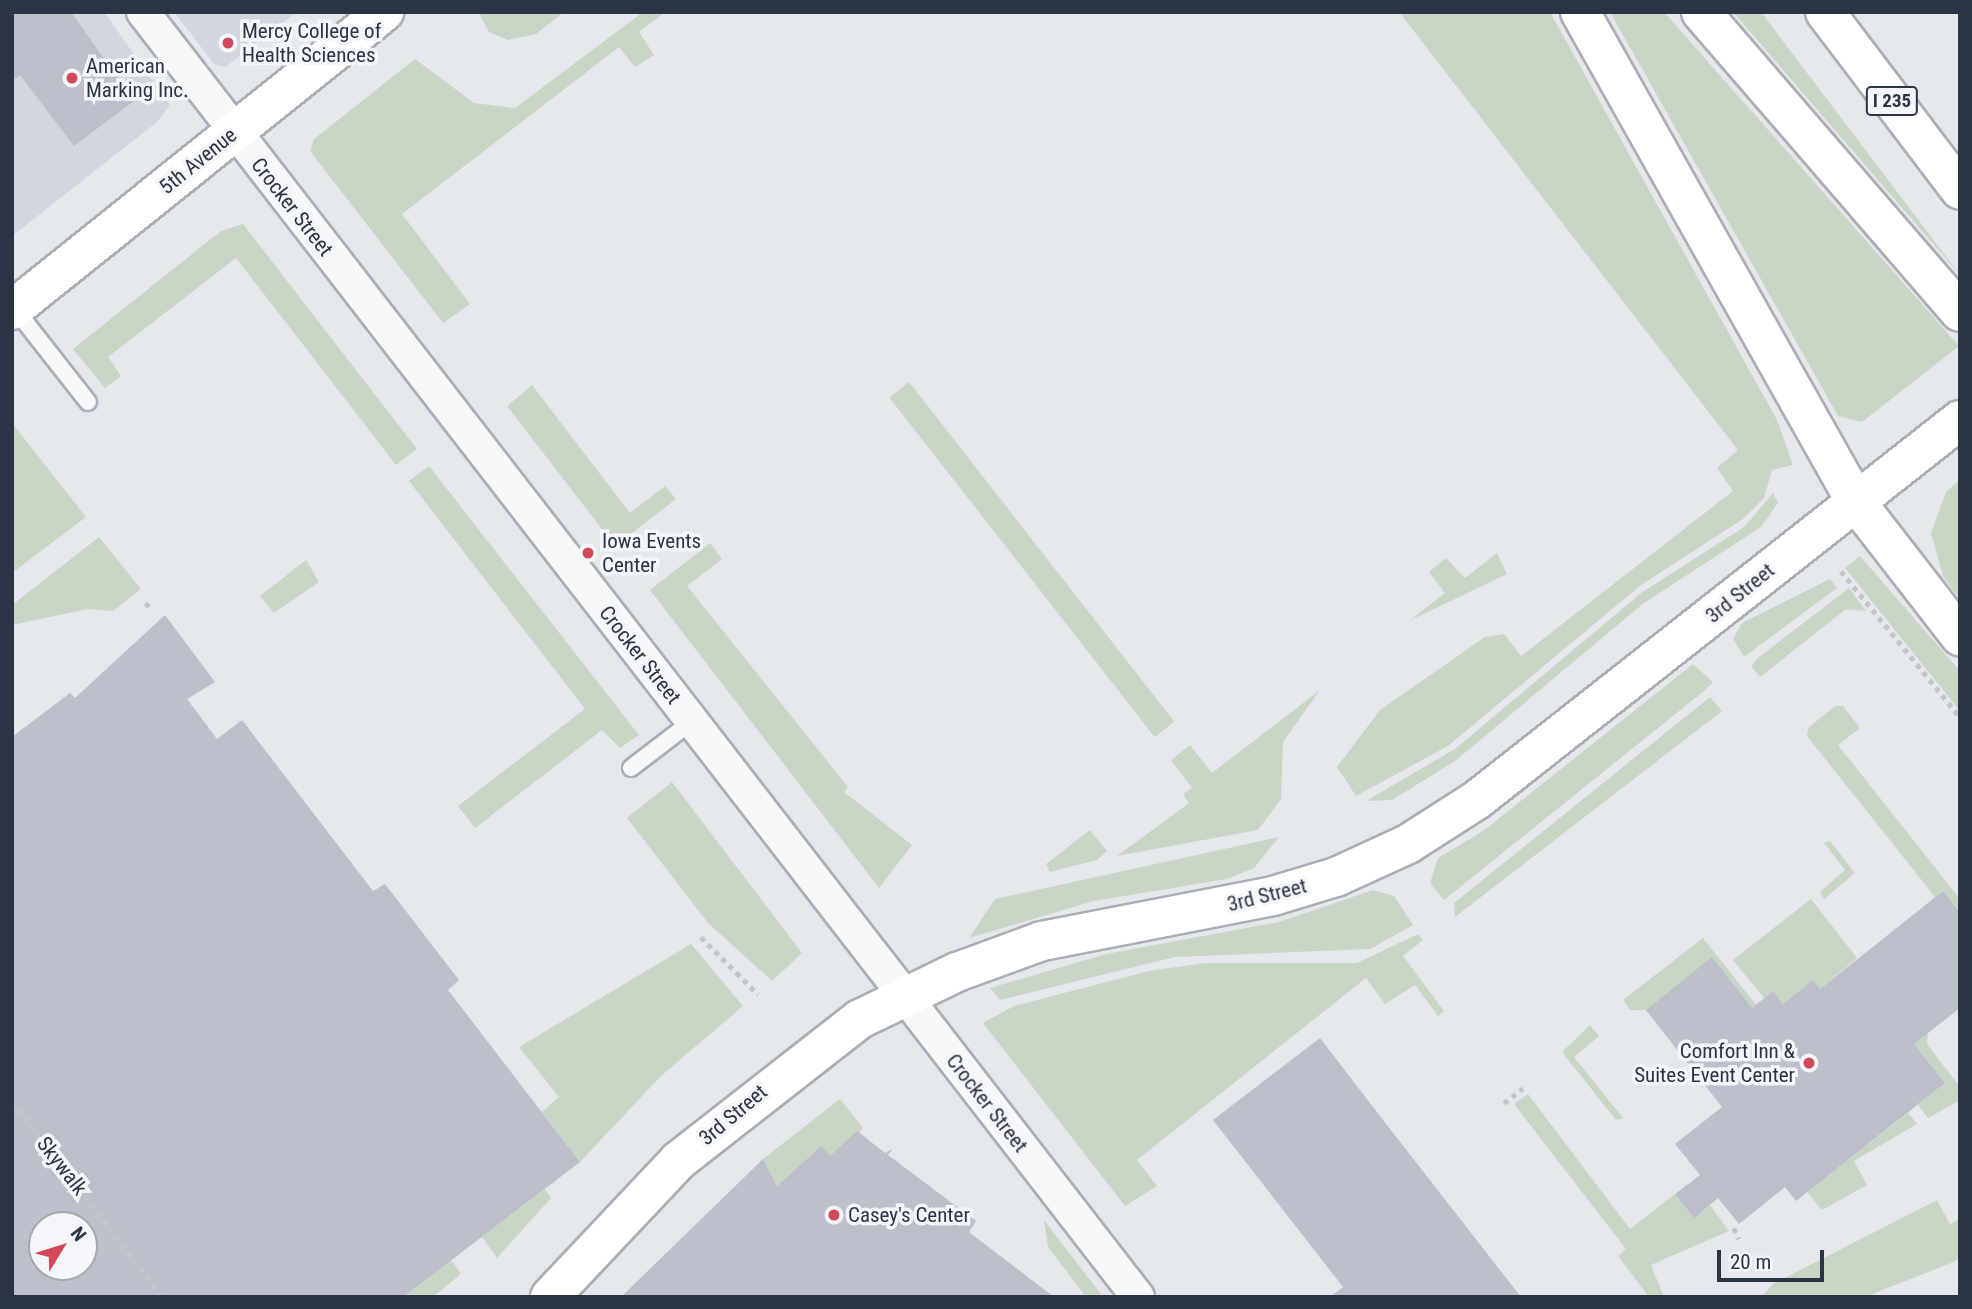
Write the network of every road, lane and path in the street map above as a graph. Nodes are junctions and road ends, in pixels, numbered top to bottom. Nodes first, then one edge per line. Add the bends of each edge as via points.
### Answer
1 (143, 12) edge
2 (384, 12) edge
3 (1580, 12) edge
4 (1701, 12) edge
5 (1825, 12) edge
6 (234, 132) junction
7 (1960, 190) edge
8 (13, 309) edge
9 (1960, 312) edge
10 (88, 402) dead end
11 (1960, 420) edge
12 (1856, 502) junction
13 (1841, 571) dead end
14 (152, 601) dead end
15 (145, 606) dead end
16 (1960, 636) edge
17 (1960, 717) edge
18 (691, 722) junction
19 (631, 768) dead end
20 (701, 937) dead end
21 (758, 994) dead end
22 (904, 996) junction
23 (1523, 1087) dead end
24 (12, 1102) edge
25 (1504, 1103) dead end
26 (1734, 1228) dead end
27 (1738, 1239) dead end
28 (162, 1297) edge
29 (550, 1297) edge
30 (1138, 1297) edge

1 - 6 street, Crocker Street
2 - 6 main road, 5th Avenue
3 - 12 main road
4 - 9 main road
5 - 7 main road, I 235
6 - 8 main road, 5th Avenue
6 - 18 street, Crocker Street
8 - 10 lane
11 - 12 main road, 3rd Street
12 - 16 main road
12 - 22 main road, 3rd Street via 1478,799 1390,853 1273,896 1042,941
13 - 17 path
14 - 15 path
18 - 19 lane
18 - 22 street, Crocker Street
20 - 21 path
22 - 29 main road, 3rd Street via 808,1055 722,1122 637,1200
22 - 30 street, Crocker Street
23 - 25 path
24 - 28 path, Skywalk
26 - 27 path

